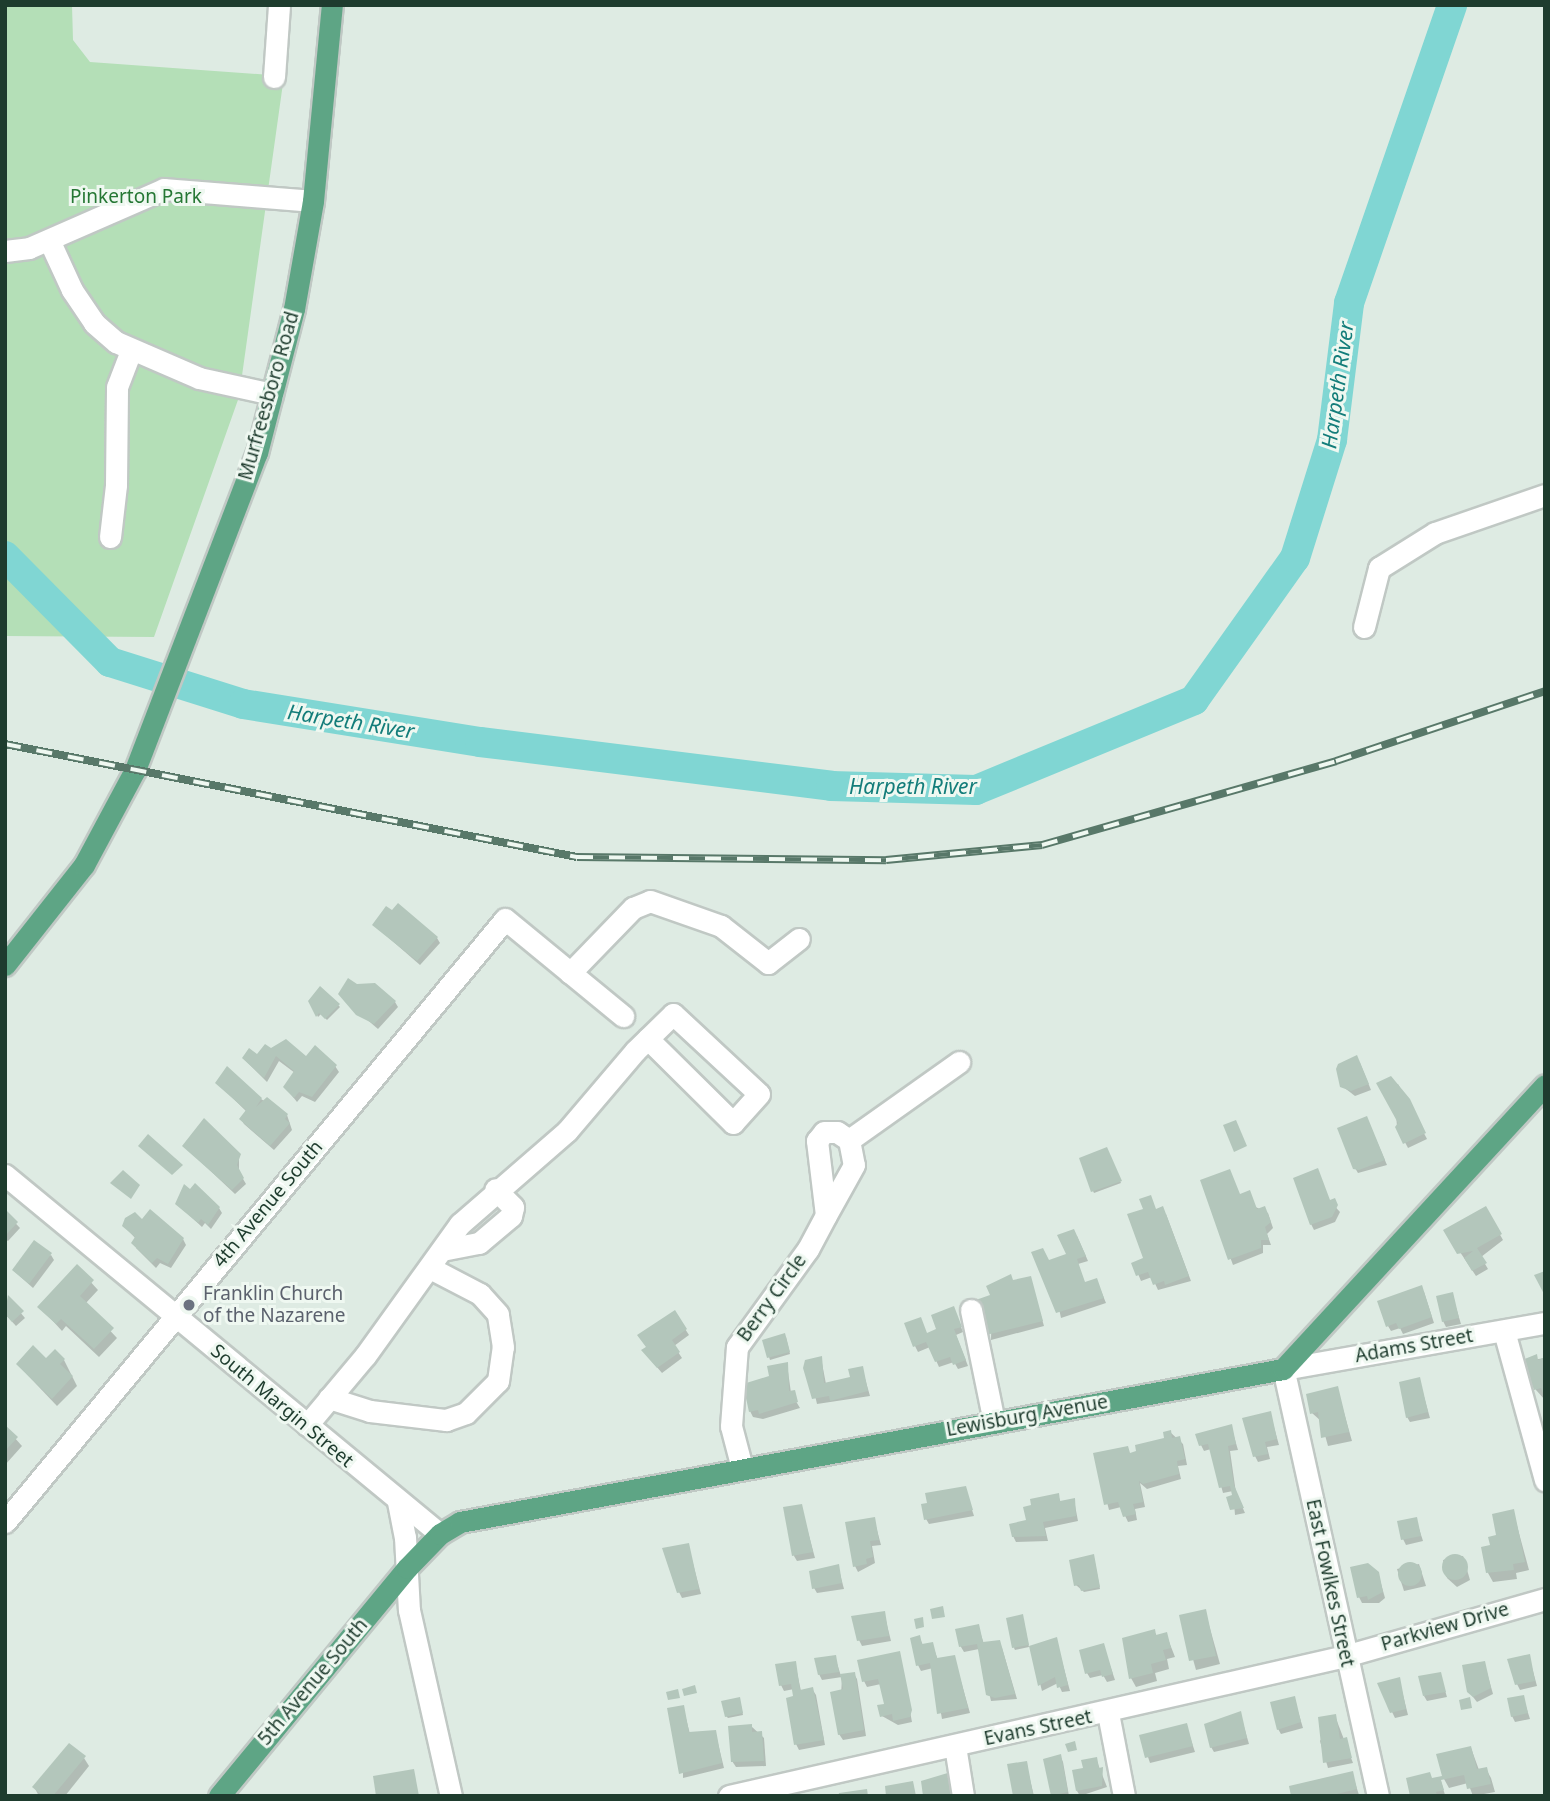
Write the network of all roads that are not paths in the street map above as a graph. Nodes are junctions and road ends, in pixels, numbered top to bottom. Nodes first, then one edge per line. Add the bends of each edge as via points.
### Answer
1 (279, 5) edge
2 (332, 5) edge
3 (274, 77) dead end
4 (313, 201) junction
5 (49, 240) junction
6 (5, 251) edge
7 (131, 350) junction
8 (272, 394) junction
9 (1545, 495) edge
10 (110, 537) dead end
11 (1364, 627) dead end
12 (799, 939) dead end
13 (5, 965) edge
14 (570, 972) junction
15 (623, 1016) dead end
16 (648, 1039) junction
17 (959, 1062) dead end
18 (1545, 1084) edge
19 (849, 1140) junction
20 (5, 1175) edge
21 (495, 1189) junction
22 (826, 1215) junction
23 (442, 1251) junction
24 (430, 1268) junction
25 (971, 1310) dead end
26 (175, 1317) junction
27 (1545, 1323) edge
28 (1504, 1331) junction
29 (1283, 1369) junction
30 (330, 1398) junction
31 (994, 1422) junction
32 (307, 1425) junction
33 (743, 1468) junction
34 (1545, 1480) edge
35 (398, 1502) junction
36 (5, 1522) edge
37 (440, 1534) junction
38 (407, 1568) junction
39 (1545, 1599) edge
40 (1345, 1656) junction
41 (1108, 1713) junction
42 (955, 1746) junction
43 (789, 1789) edge
44 (219, 1796) edge
45 (451, 1796) edge
46 (729, 1796) edge
47 (963, 1796) edge
48 (1124, 1796) edge
49 (1378, 1796) edge

1 - 3 street
2 - 4 main road, Murfreesboro Road
4 - 5 street via 164,189
4 - 8 main road, Murfreesboro Road via 294,309
5 - 6 street
5 - 7 street via 72,290 94,323
7 - 8 street via 199,378
7 - 10 street via 117,387 116,485
8 - 13 main road, Murfreesboro Road via 257,453 138,763 84,864
9 - 11 street via 1435,533 1379,568
12 - 14 street via 768,963 721,926 650,901 633,908
14 - 15 street
14 - 26 street, 4th Avenue South via 505,919
16 - 16 street via 673,1014 759,1094 733,1123
16 - 21 street via 566,1131
17 - 19 street
18 - 29 main road
19 - 22 street, Berry Circle via 854,1165
19 - 22 street via 837,1132 824,1132 817,1141
20 - 26 street, South Margin Street
21 - 23 street via 460,1224
21 - 23 street via 513,1207 511,1216 479,1243
22 - 33 street, Berry Circle via 808,1249 737,1347 731,1426
23 - 24 street
24 - 30 street
24 - 30 street via 480,1294 498,1314 503,1347 498,1381 466,1413 446,1420 370,1411
25 - 31 street
26 - 32 street, South Margin Street
26 - 36 street, 4th Avenue South
27 - 28 street, Adams Street
28 - 29 street, Adams Street
28 - 34 street
29 - 31 main road, Lewisburg Avenue
29 - 40 street, East Fowlkes Street
30 - 32 street
31 - 33 main road, Lewisburg Avenue
32 - 35 street, South Margin Street
33 - 37 main road, Lewisburg Avenue via 473,1518
35 - 37 street, South Margin Street
35 - 38 street
37 - 38 main road, Lewisburg Avenue
38 - 44 main road, 5th Avenue South
38 - 45 street via 409,1610
39 - 40 street, Parkview Drive
40 - 41 street, Evans Street
40 - 49 street, East Fowlkes Street
41 - 42 street, Evans Street
41 - 48 street
42 - 43 street, Evans Street via 917,1750
42 - 47 street
43 - 46 street, Evans Street

